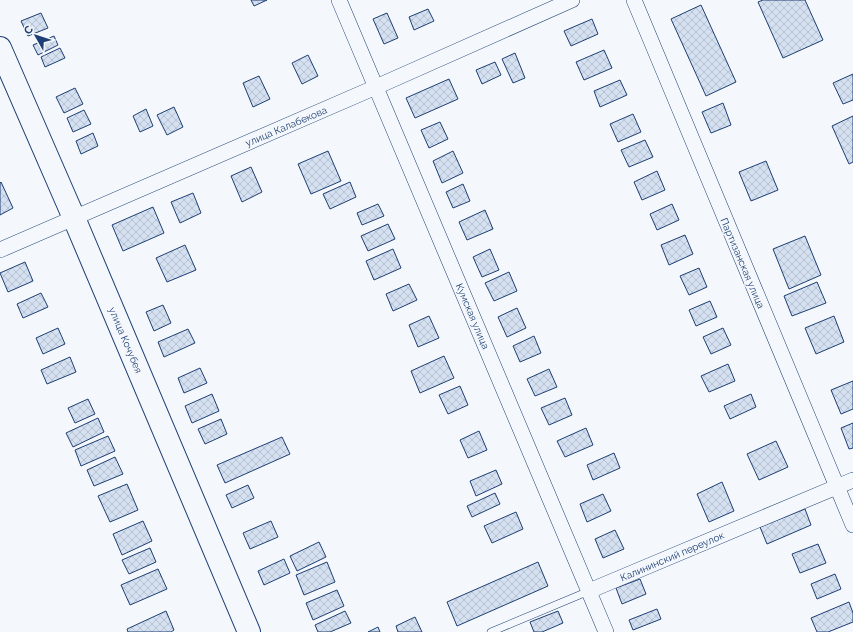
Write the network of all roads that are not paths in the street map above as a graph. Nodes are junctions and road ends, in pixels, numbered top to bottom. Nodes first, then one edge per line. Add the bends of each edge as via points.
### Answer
1 (338, 0) edge
2 (572, 0) edge
3 (634, 0) edge
4 (0, 48) edge
5 (376, 87) junction
6 (74, 218) junction
7 (0, 250) edge
8 (853, 480) edge
9 (837, 488) junction
10 (853, 525) edge
11 (588, 591) junction
12 (249, 632) edge
13 (490, 632) edge
14 (606, 632) edge

1 - 5 street, Кумская улица
2 - 5 street, улица Калабекова
3 - 9 street, Партизанская улица
4 - 6 main road, улица Кочубея
5 - 6 street, улица Калабекова
5 - 11 street, Кумская улица
6 - 7 street, улица Калабекова
6 - 12 main road, улица Кочубея
8 - 9 street, Калининский переулок
9 - 10 street, Партизанская улица
9 - 11 street, Калининский переулок
11 - 13 lane, Калининский переулок
11 - 14 street, Кумская улица

